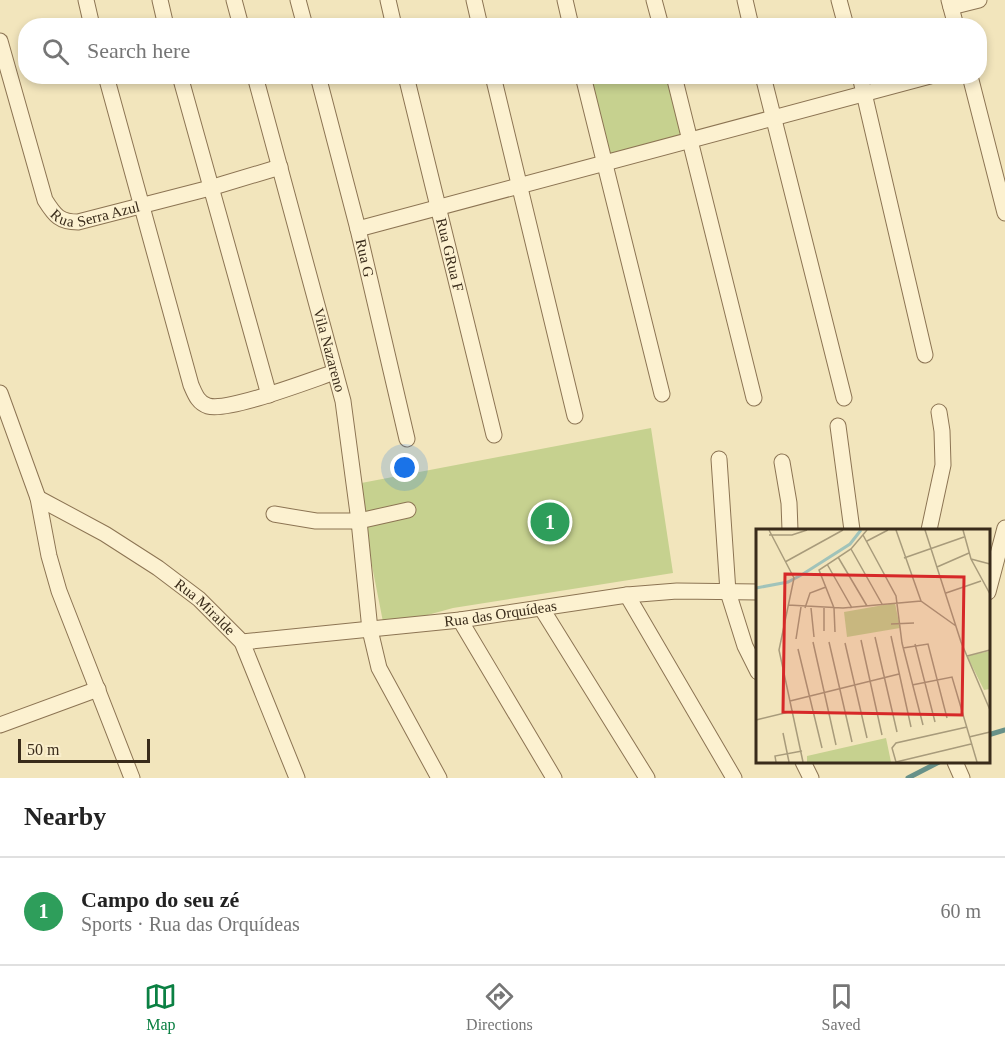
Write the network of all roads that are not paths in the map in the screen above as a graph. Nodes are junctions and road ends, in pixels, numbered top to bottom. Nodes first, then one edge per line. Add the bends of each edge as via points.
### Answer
1 (86, 0) edge
2 (159, 0) edge
3 (234, 0) edge
4 (298, 0) edge
5 (388, 0) edge
6 (474, 0) edge
7 (564, 0) edge
8 (654, 0) edge
9 (745, 0) edge
10 (839, 0) edge
11 (979, 0) edge
12 (950, 3) edge
13 (90, 18) edge
14 (164, 18) edge
15 (239, 18) edge
16 (303, 18) edge
17 (392, 18) edge
18 (478, 18) edge
19 (569, 18) edge
20 (659, 18) edge
21 (749, 18) edge
22 (844, 18) edge
23 (954, 18) edge
24 (0, 41) edge
25 (108, 84) edge
26 (182, 84) edge
27 (257, 84) edge
28 (320, 84) edge
29 (408, 84) edge
30 (495, 84) edge
31 (585, 84) edge
32 (676, 84) edge
33 (765, 84) edge
34 (862, 84) edge
35 (901, 84) edge
36 (972, 84) edge
37 (865, 94) junction
38 (773, 120) junction
39 (690, 141) junction
40 (605, 163) junction
41 (280, 167) junction
42 (520, 185) junction
43 (210, 188) junction
44 (141, 206) junction
45 (438, 206) junction
46 (1005, 213) edge
47 (358, 229) junction
48 (925, 355) dead end
49 (335, 372) junction
50 (0, 393) edge
51 (662, 394) dead end
52 (269, 395) junction
53 (754, 398) dead end
54 (844, 398) dead end
55 (939, 412) dead end
56 (575, 416) dead end
57 (838, 426) dead end
58 (494, 435) dead end
59 (407, 440) dead end
60 (719, 459) dead end
61 (782, 462) dead end
62 (38, 498) junction
63 (408, 510) dead end
64 (274, 514) dead end
65 (359, 521) junction
66 (1005, 528) edge
67 (790, 529) edge
68 (852, 529) edge
69 (929, 529) edge
70 (990, 584) edge
71 (728, 592) junction
72 (756, 592) edge
73 (627, 595) junction
74 (542, 609) junction
75 (460, 620) junction
76 (370, 630) junction
77 (242, 642) junction
78 (756, 668) edge
79 (98, 689) junction
80 (0, 725) edge
81 (804, 763) edge
82 (955, 763) edge
83 (132, 778) edge
84 (297, 778) edge
85 (439, 778) edge
86 (554, 778) edge
87 (647, 778) edge
88 (734, 778) edge
89 (811, 778) edge
90 (962, 778) edge

1 - 13 street
2 - 14 street
3 - 15 street
4 - 16 street
5 - 17 street
6 - 18 street
7 - 19 street
8 - 20 street
9 - 21 street
10 - 22 street
11 - 12 street
12 - 23 street
24 - 44 street, Rua Serra Azul via 45,200 55,217 78,222
25 - 44 street
26 - 43 street
27 - 41 street, Vila Nazareno
28 - 47 street, Rua G
29 - 45 street, Rua GRua F
30 - 42 street
31 - 40 street
32 - 39 street
33 - 38 street
34 - 37 street
35 - 37 street
36 - 46 street
37 - 38 street
37 - 48 street
38 - 39 street
38 - 54 street
39 - 40 street
39 - 53 street
40 - 42 street
40 - 51 street
41 - 43 street, Rua Serra Azul
41 - 49 street, Vila Nazareno
42 - 45 street
42 - 56 street
43 - 44 street, Rua Serra Azul
43 - 52 street
44 - 52 street via 196,398 211,407
45 - 47 street
45 - 58 street, Rua GRua F
47 - 59 street, Rua G
49 - 52 street
49 - 65 street, Vila Nazareno via 343,401
50 - 62 street
55 - 69 street via 943,465
57 - 68 street
60 - 71 street
61 - 67 street
62 - 77 street, Rua Miralde via 158,568 199,599
62 - 79 street via 59,591
63 - 65 street
64 - 65 street via 316,521
65 - 76 street, Vila Nazareno
66 - 70 street
71 - 72 street, Rua das Orquídeas
71 - 73 street, Rua das Orquídeas
71 - 78 street
73 - 74 street, Rua das Orquídeas
73 - 88 street
74 - 75 street, Rua das Orquídeas
74 - 87 street
75 - 76 street, Rua das Orquídeas
75 - 86 street
76 - 77 street, Rua das Orquídeas
76 - 85 street, Vila Nazareno via 388,688
77 - 84 street, Rua Miralde
79 - 80 street
79 - 83 street
81 - 89 street
82 - 90 street

